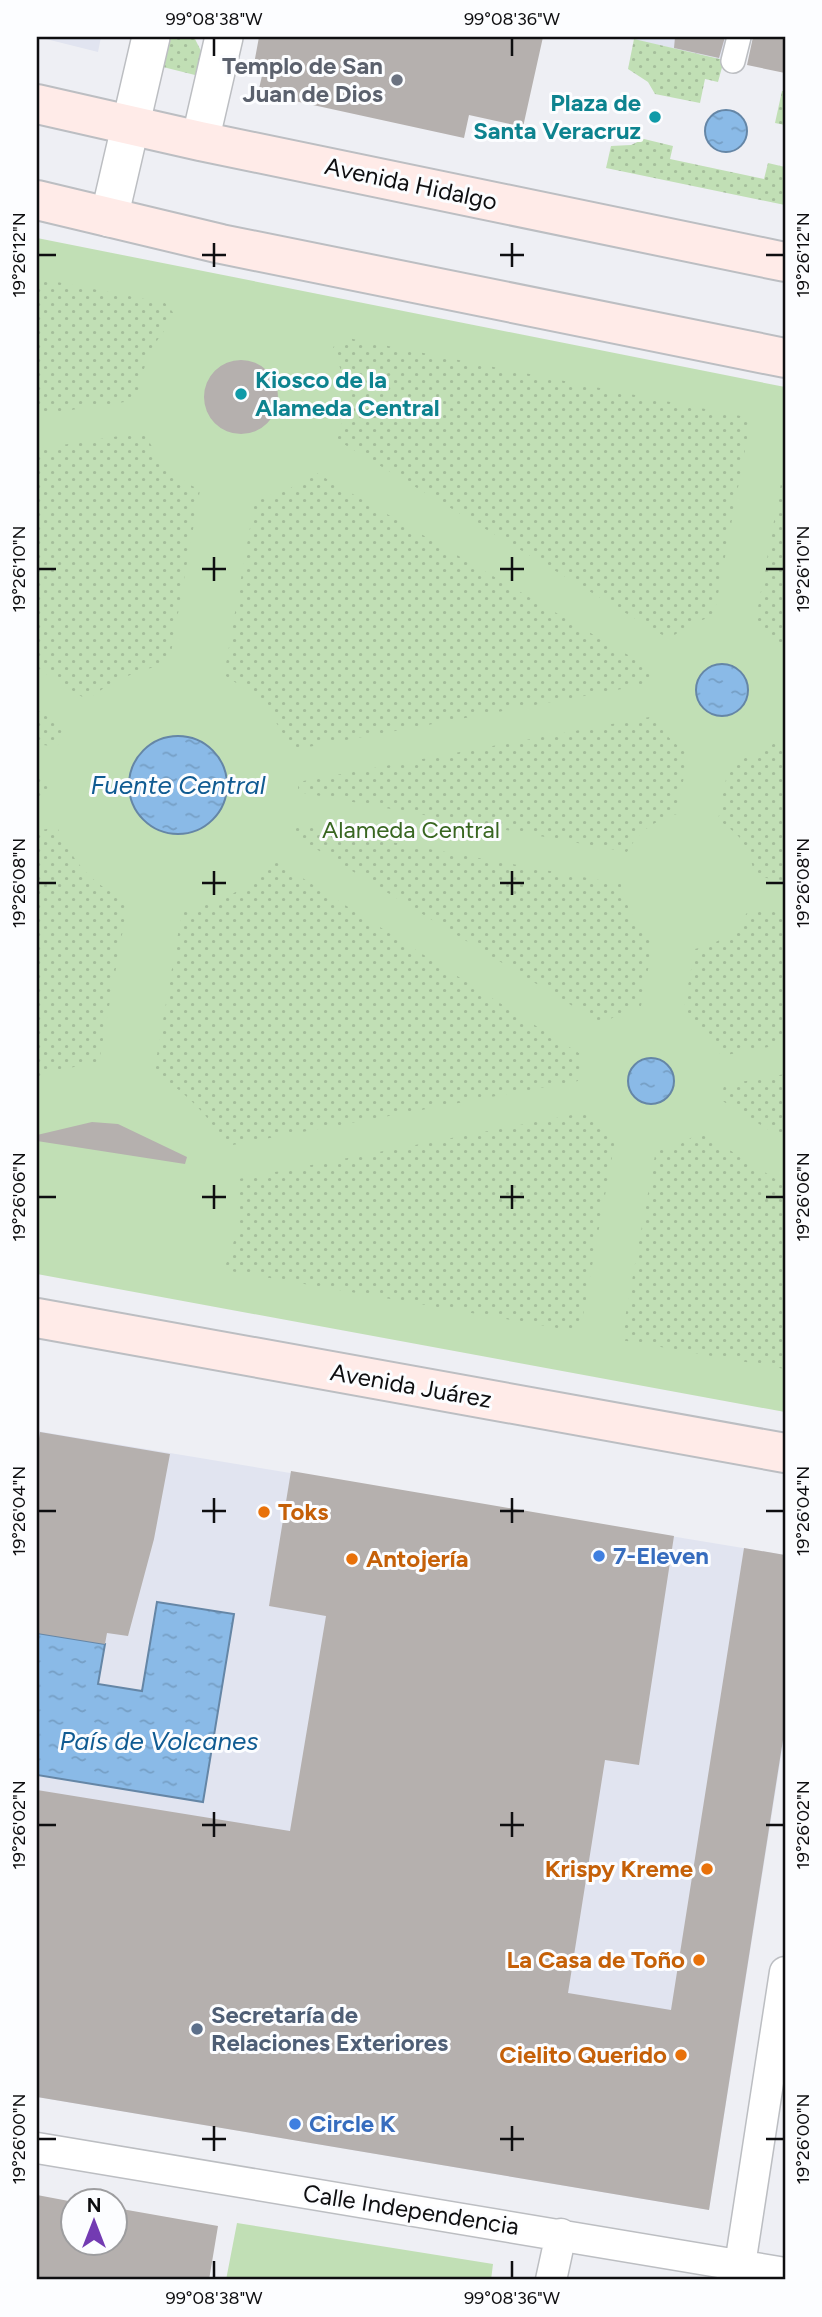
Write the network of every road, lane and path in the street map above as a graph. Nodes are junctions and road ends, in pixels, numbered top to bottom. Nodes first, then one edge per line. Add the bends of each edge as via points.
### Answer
1 (151, 37) edge
2 (224, 37) edge
3 (739, 37) edge
4 (733, 61) dead end
5 (37, 104) edge
6 (131, 126) junction
7 (201, 141) junction
8 (37, 200) edge
9 (109, 218) junction
10 (785, 262) edge
11 (785, 358) edge
12 (37, 1318) edge
13 (785, 1453) edge
14 (785, 1972) edge
15 (37, 2148) edge
16 (561, 2234) junction
17 (738, 2273) edge
18 (785, 2273) edge
19 (551, 2280) edge

1 - 6 street
2 - 7 street
3 - 4 street
5 - 6 main road, Avenida Hidalgo
6 - 7 main road, Avenida Hidalgo
6 - 9 street
7 - 10 main road, Avenida Hidalgo
8 - 9 main road
9 - 11 main road
12 - 13 main road, Avenida Juárez
14 - 17 street
15 - 16 street, Calle Independencia
16 - 17 street, Calle Independencia
16 - 19 street
17 - 18 street, Calle Independencia

